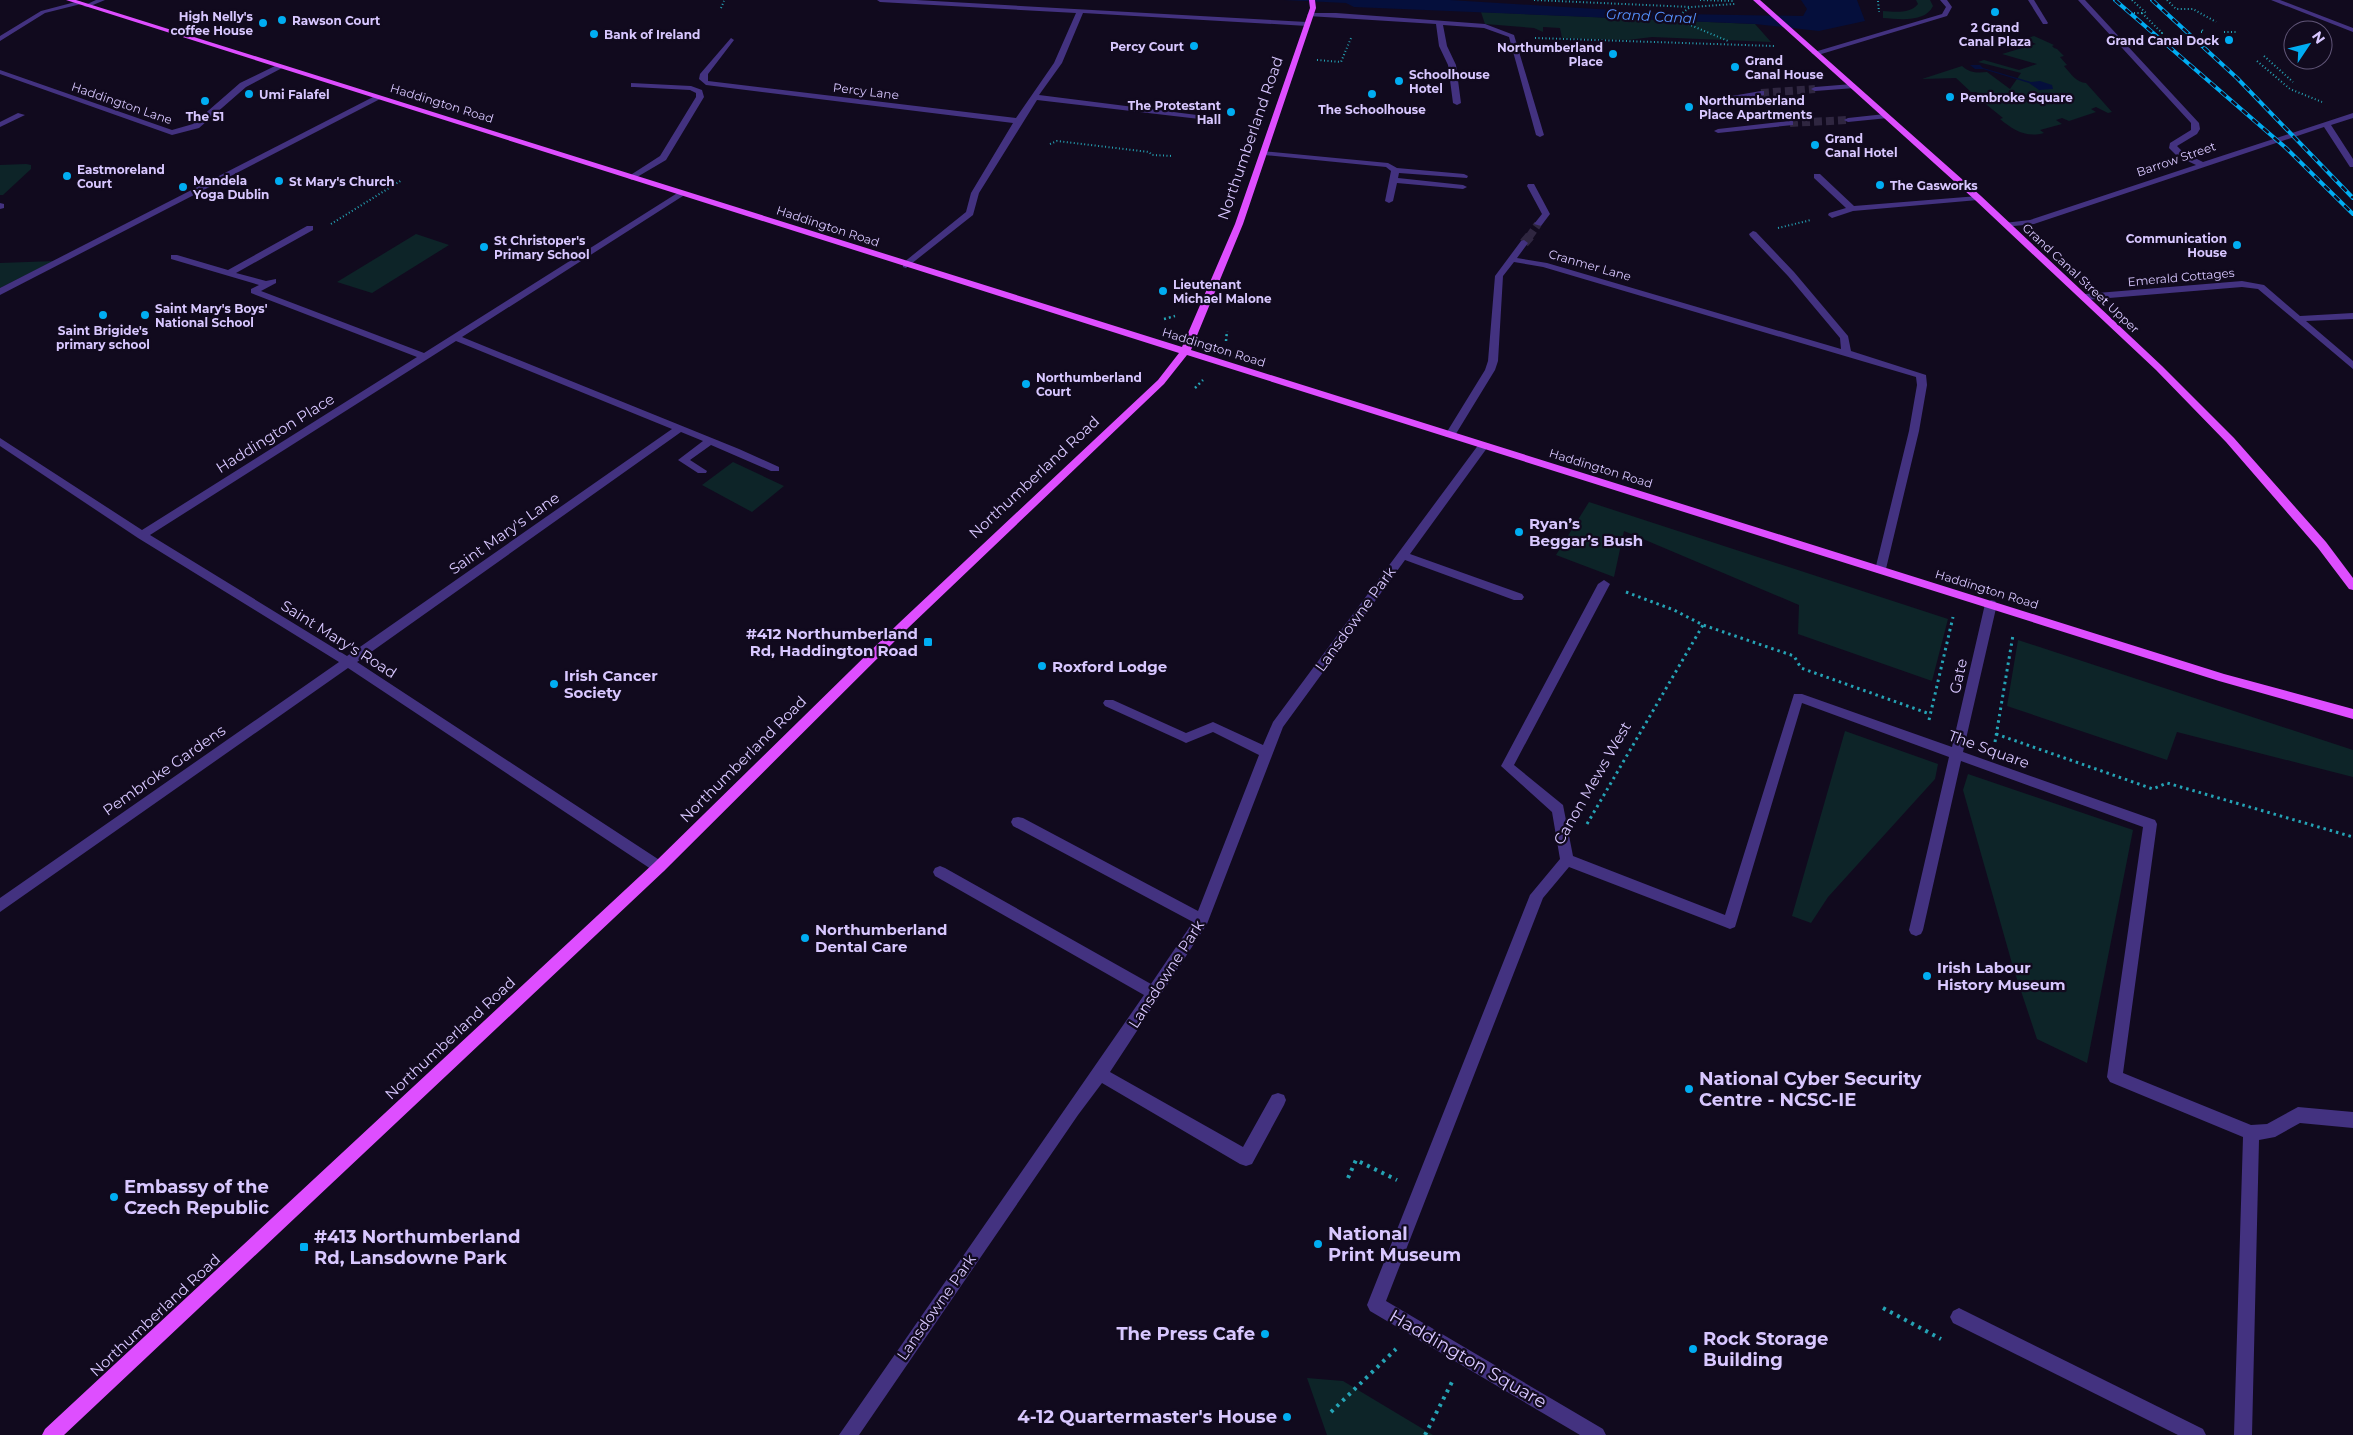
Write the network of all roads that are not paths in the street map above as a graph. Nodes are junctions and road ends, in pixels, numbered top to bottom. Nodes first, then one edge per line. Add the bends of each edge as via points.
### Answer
1 (69, 0) edge
2 (102, 0) edge
3 (880, 0) edge
4 (1312, 0) edge
5 (1756, 0) edge
6 (1943, 0) edge
7 (2031, 0) edge
8 (2081, 0) edge
9 (2274, 0) edge
10 (82, 5) junction
11 (1080, 12) junction
12 (1312, 12) junction
13 (1439, 22) junction
14 (2045, 23) dead end
15 (1307, 24) junction
16 (2353, 30) edge
17 (0, 40) edge
18 (731, 40) dead end
19 (1815, 53) junction
20 (280, 67) junction
21 (0, 72) edge
22 (634, 85) dead end
23 (1852, 86) junction
24 (1815, 89) tunnel mouth
25 (1761, 93) tunnel mouth
26 (1034, 97) junction
27 (1730, 97) dead end
28 (378, 98) junction
29 (1457, 103) dead end
30 (21, 115) dead end
31 (2353, 115) edge
32 (1885, 116) junction
33 (1205, 118) dead end
34 (1848, 120) tunnel mouth
35 (1018, 121) junction
36 (1790, 123) tunnel mouth
37 (2326, 124) junction
38 (0, 126) edge
39 (1718, 131) dead end
40 (1540, 135) dead end
41 (1264, 153) junction
42 (2201, 164) junction
43 (2353, 165) edge
44 (1395, 170) junction
45 (1464, 176) dead end
46 (1817, 176) dead end
47 (632, 178) junction
48 (1393, 180) junction
49 (1531, 186) dead end
50 (1463, 187) dead end
51 (682, 194) junction
52 (1978, 198) junction
53 (1389, 201) dead end
54 (1852, 209) junction
55 (1832, 215) road end
56 (1538, 224) tunnel mouth
57 (2007, 225) junction
58 (310, 228) dead end
59 (1753, 234) road end
60 (1522, 245) tunnel mouth
61 (174, 257) dead end
62 (1510, 259) junction
63 (906, 265) junction
64 (229, 273) junction
65 (0, 292) edge
66 (2085, 297) junction
67 (2353, 316) edge
68 (2297, 319) junction
69 (456, 338) junction
70 (1185, 352) junction
71 (1846, 352) junction
72 (2353, 352) edge
73 (2337, 353) junction
74 (424, 356) junction
75 (2353, 366) edge
76 (678, 429) junction
77 (1450, 435) junction
78 (710, 441) junction
79 (0, 442) edge
80 (1483, 446) junction
81 (775, 470) dead end
82 (702, 472) dead end
83 (142, 535) junction
84 (1402, 556) junction
85 (1881, 570) junction
86 (1604, 584) road end
87 (2353, 586) edge
88 (1518, 597) dead end
89 (1991, 604) junction
90 (348, 662) junction
91 (1109, 703) dead end
92 (2353, 714) edge
93 (1267, 753) junction
94 (1956, 754) junction
95 (1018, 822) dead end
96 (1567, 860) junction
97 (659, 867) junction
98 (940, 872) dead end
99 (0, 906) edge
100 (1202, 920) junction
101 (1916, 930) dead end
102 (1154, 993) junction
103 (1100, 1074) junction
104 (1278, 1100) dead end
105 (2353, 1120) edge
106 (2251, 1133) junction
107 (1959, 1317) dead end
108 (51, 1435) edge
109 (848, 1435) edge
110 (1597, 1435) edge
111 (2197, 1435) edge
112 (2243, 1435) edge

1 - 10 main road, Haddington Road
2 - 10 street
3 - 11 street
4 - 12 main road
5 - 19 main road, Grand Canal Street Upper
6 - 19 street via 1949,7 1945,15
7 - 14 street
8 - 42 street via 2189,116 2196,129 2173,148
9 - 16 street
10 - 17 street via 43,12
10 - 20 main road, Haddington Road
11 - 15 street
11 - 26 street via 1058,63
12 - 13 street
12 - 15 main road, Northumberland Road
13 - 29 street via 1443,46 1452,65
13 - 40 street via 1485,26 1512,36
15 - 41 main road, Northumberland Road
18 - 35 street, Percy Lane via 704,74 703,79 711,84
19 - 23 main road, Grand Canal Street Upper
20 - 21 street, Haddington Lane via 244,86 196,126 172,133
20 - 28 main road, Haddington Road
22 - 47 street via 691,88 699,92 700,97 664,158
23 - 24 street
23 - 32 main road, Grand Canal Street Upper
25 - 27 street
26 - 33 street
26 - 35 street
28 - 47 main road, Haddington Road
28 - 65 street
30 - 38 street
31 - 37 street, Barrow Street
32 - 34 street
32 - 52 main road, Grand Canal Street Upper
35 - 63 street via 975,192 970,213
36 - 39 street
37 - 42 street, Barrow Street
37 - 43 street
41 - 44 street via 1388,165
41 - 70 main road, Northumberland Road via 1244,212
42 - 57 street, Barrow Street via 2031,222
44 - 45 street
44 - 48 street
46 - 54 street
47 - 51 main road, Haddington Road
48 - 50 street
48 - 53 street
49 - 56 street via 1546,214
51 - 63 main road, Haddington Road
51 - 69 street, Haddington Place
52 - 54 street
52 - 57 main road, Grand Canal Street Upper
54 - 55 street
57 - 66 main road, Grand Canal Street Upper
58 - 64 street
59 - 71 street via 1845,338
60 - 62 street
61 - 64 street
62 - 71 street, Cranmer Lane via 1544,265
62 - 77 street via 1499,276 1490,370
63 - 70 main road, Haddington Road
64 - 74 street via 270,282 254,291
66 - 68 street, Emerald Cottages via 2242,284 2261,287
66 - 87 main road, Grand Canal Street Upper via 2230,440 2322,544
67 - 68 street
68 - 73 street, Emerald Cottages
69 - 74 street, Haddington Place
69 - 76 street
70 - 77 main road, Haddington Road
70 - 97 main road, Northumberland Road via 1161,382 903,626
71 - 85 street, Cranmer Lane via 1921,375 1914,431
72 - 73 street
73 - 75 street, Emerald Cottages
74 - 83 street, Haddington Place
76 - 78 street
76 - 90 street, Saint Mary's Lane
77 - 80 main road, Haddington Road
78 - 81 street
78 - 82 street via 683,460
79 - 83 street, Saint Mary's Road
80 - 84 street, Lansdowne Park
80 - 85 main road, Haddington Road
83 - 90 street, Saint Mary's Road
84 - 88 street
84 - 93 street, Lansdowne Park via 1277,725
85 - 89 main road, Haddington Road
86 - 96 street, Canon Mews West via 1507,766 1558,808
89 - 92 main road, Haddington Road via 2223,678
89 - 94 street, Gate
90 - 97 street, Saint Mary's Road
90 - 99 street, Pembroke Gardens
91 - 93 street via 1186,738 1213,727
93 - 100 street, Lansdowne Park
94 - 96 street, The Square via 1798,697 1730,923
94 - 101 street, Gate
94 - 106 street, The Square via 2150,824 2115,1077
95 - 100 street
96 - 110 street, Haddington Square via 1537,895 1376,1305
97 - 108 main road, Northumberland Road
98 - 102 street
100 - 102 street, Lansdowne Park
102 - 103 street, Lansdowne Park
103 - 104 street via 1246,1158
103 - 109 street, Lansdowne Park
105 - 106 street via 2298,1115 2269,1132
106 - 112 street
107 - 111 street

